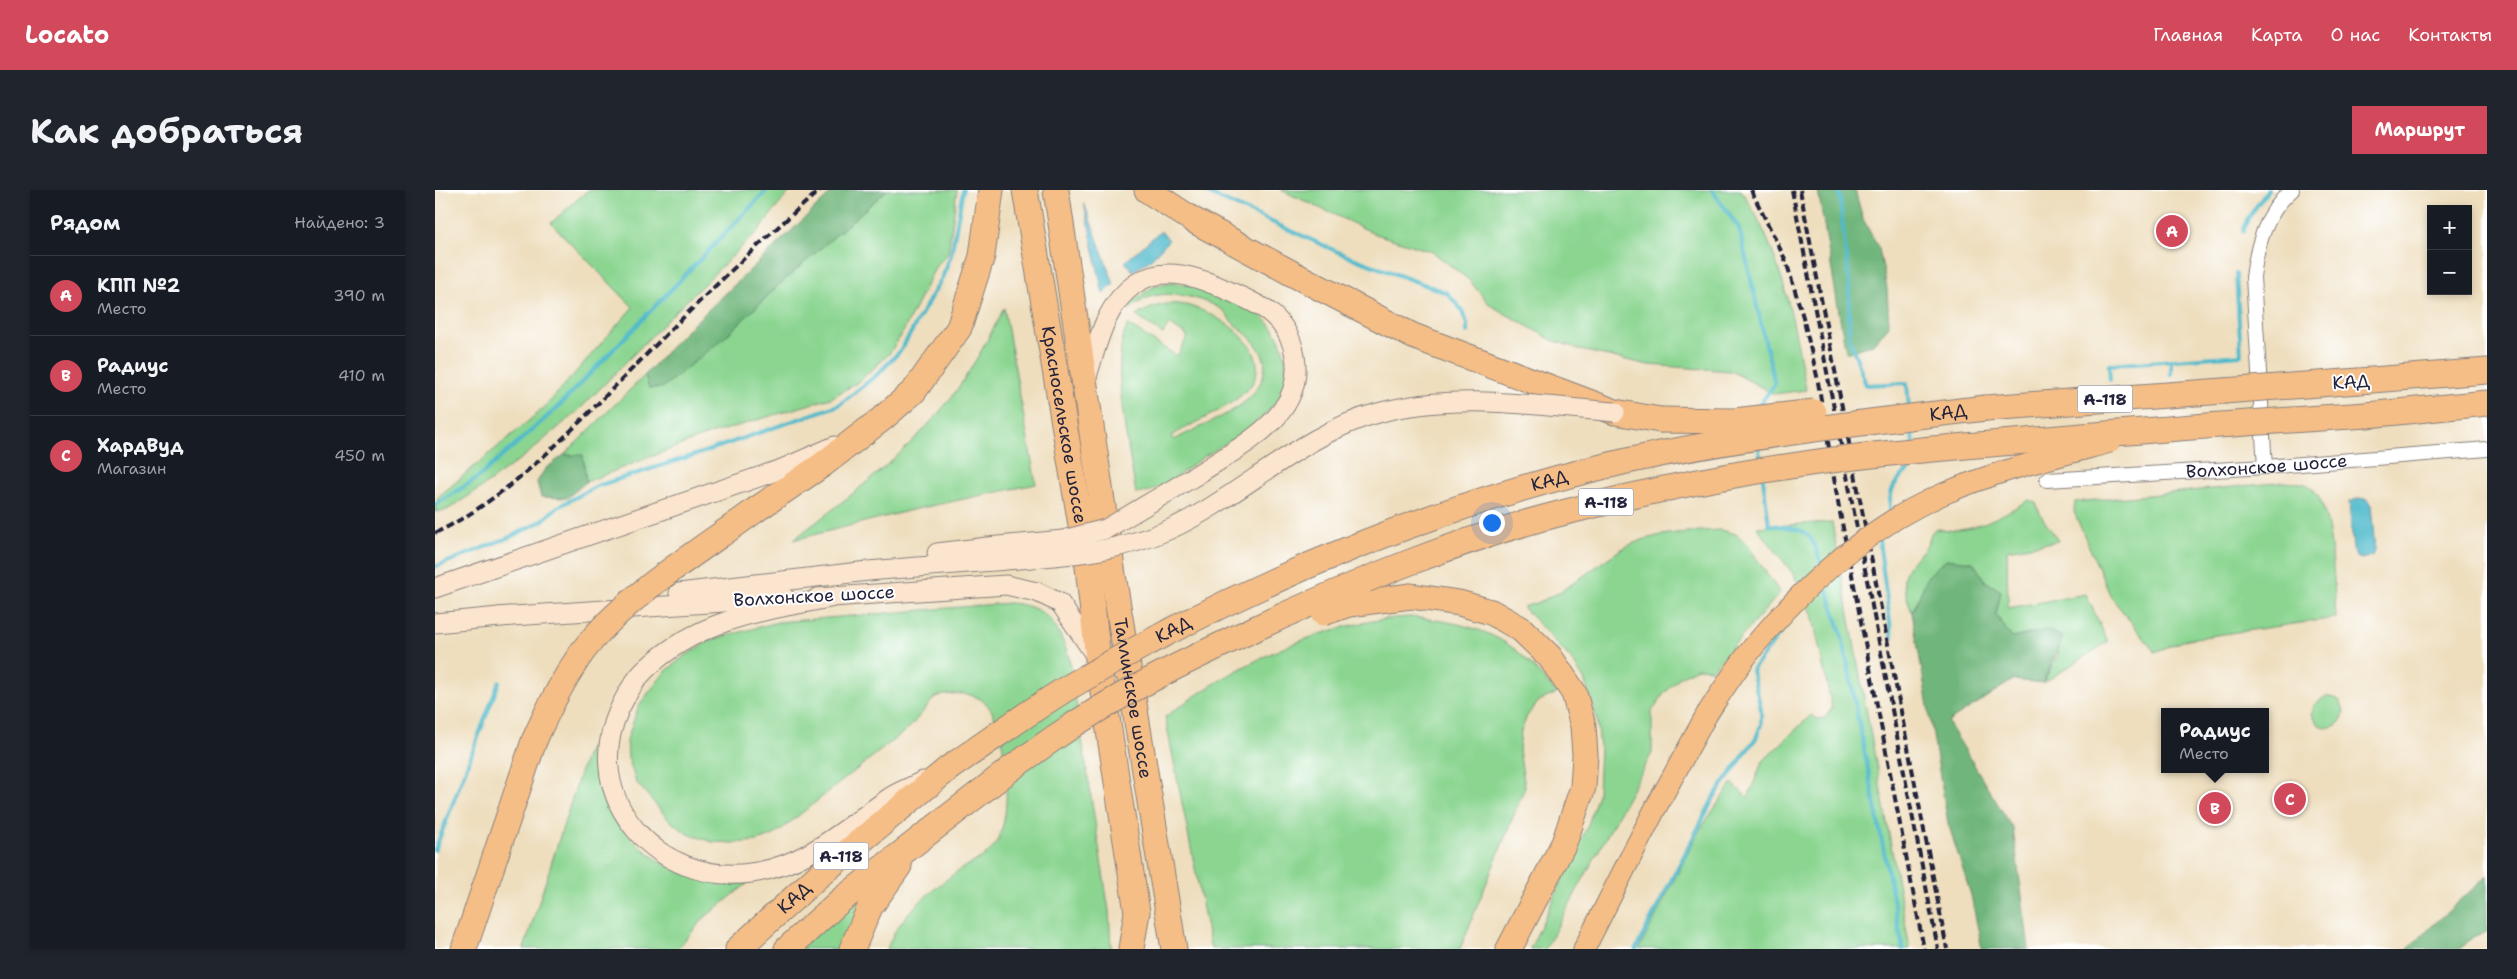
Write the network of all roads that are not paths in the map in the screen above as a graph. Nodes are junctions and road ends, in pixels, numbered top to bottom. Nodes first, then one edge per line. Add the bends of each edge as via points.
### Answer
1 (991, 190) edge
2 (1025, 190) edge
3 (1056, 190) edge
4 (1147, 190) edge
5 (2292, 190) edge
6 (2487, 371) edge
7 (1085, 383) junction
8 (2487, 404) edge
9 (1986, 408) junction
10 (1615, 412) junction
11 (883, 418) junction
12 (2203, 425) junction
13 (1095, 446) joint
14 (2487, 449) edge
15 (2265, 467) junction
16 (2047, 480) dead end
17 (991, 554) junction
18 (435, 588) edge
19 (830, 598) junction
20 (499, 617) junction
21 (471, 621) junction
22 (435, 624) edge
23 (435, 628) edge
24 (1098, 658) junction
25 (1054, 738) junction
26 (949, 768) junction
27 (917, 842) junction
28 (1137, 912) junction
29 (464, 949) edge
30 (738, 949) edge
31 (787, 949) edge
32 (852, 949) edge
33 (1131, 949) edge
34 (1144, 949) edge
35 (1174, 949) edge
36 (1509, 949) edge
37 (1584, 949) edge

1 - 11 highway via 982,256 959,328 913,391
2 - 24 highway, Красносельское шоссе via 1087,567
3 - 7 highway, Красносельское шоссе
4 - 10 highway, bridge via 1193,220 1413,336
5 - 15 street via 2273,213 2263,232 2253,277
6 - 9 highway, КАД / А-118, bridge
7 - 13 highway, Красносельское шоссе
7 - 17 main road, bridge via 1105,322 1118,298 1137,283 1159,274 1180,274 1221,287 1269,312 1283,326 1293,345 1297,371 1293,392 1282,411 1195,476 1106,529
8 - 12 highway, КАД / А-118, bridge
9 - 10 highway, bridge via 1852,407 1734,421 1697,422
9 - 26 highway, КАД / А-118, bridge via 1786,433 1658,455 1539,484 1440,515 1289,575 1133,652 1068,688
10 - 17 main road, bridge via 1479,400 1430,402 1377,413 1333,430 1211,507 1132,544 1068,554
11 - 18 main road via 830,449 782,469
11 - 29 highway, bridge via 620,611 585,649 556,691 534,741
12 - 25 highway, КАД / А-118, bridge via 1793,465 1675,486 1559,514 1464,543 1299,608 1135,687
12 - 37 main road, bridge via 2110,442 1980,480 1942,494 1858,545 1787,610 1754,646 1707,714
13 - 35 highway, Таллинское шоссе via 1112,571
14 - 15 street, Волхонское шоссе
15 - 16 street, Волхонское шоссе
17 - 20 main road, Волхонское шоссе
19 - 20 main road, Волхонское шоссе via 772,597
19 - 24 main road, Волхонское шоссе via 1006,585 1029,590 1059,603
19 - 26 main road via 717,623 676,644 645,670 627,692 610,737 608,759 618,806 632,826 649,844 693,869 721,874 751,873 800,859 890,797
20 - 21 main road, Волхонское шоссе
21 - 22 main road, Волхонское шоссе
21 - 23 main road, Волхонское шоссе
24 - 28 highway, Таллинское шоссе
25 - 27 highway, КАД / А-118
25 - 36 highway, bridge via 1092,725 1200,666 1349,604 1411,596 1459,603 1491,612 1521,629 1550,657 1574,693 1583,726 1585,755 1583,787 1564,843
26 - 30 highway, КАД / А-118 via 818,876
27 - 31 highway, КАД / А-118 via 840,901
27 - 32 highway via 870,907
28 - 33 highway
28 - 34 main road, Таллинское шоссе

